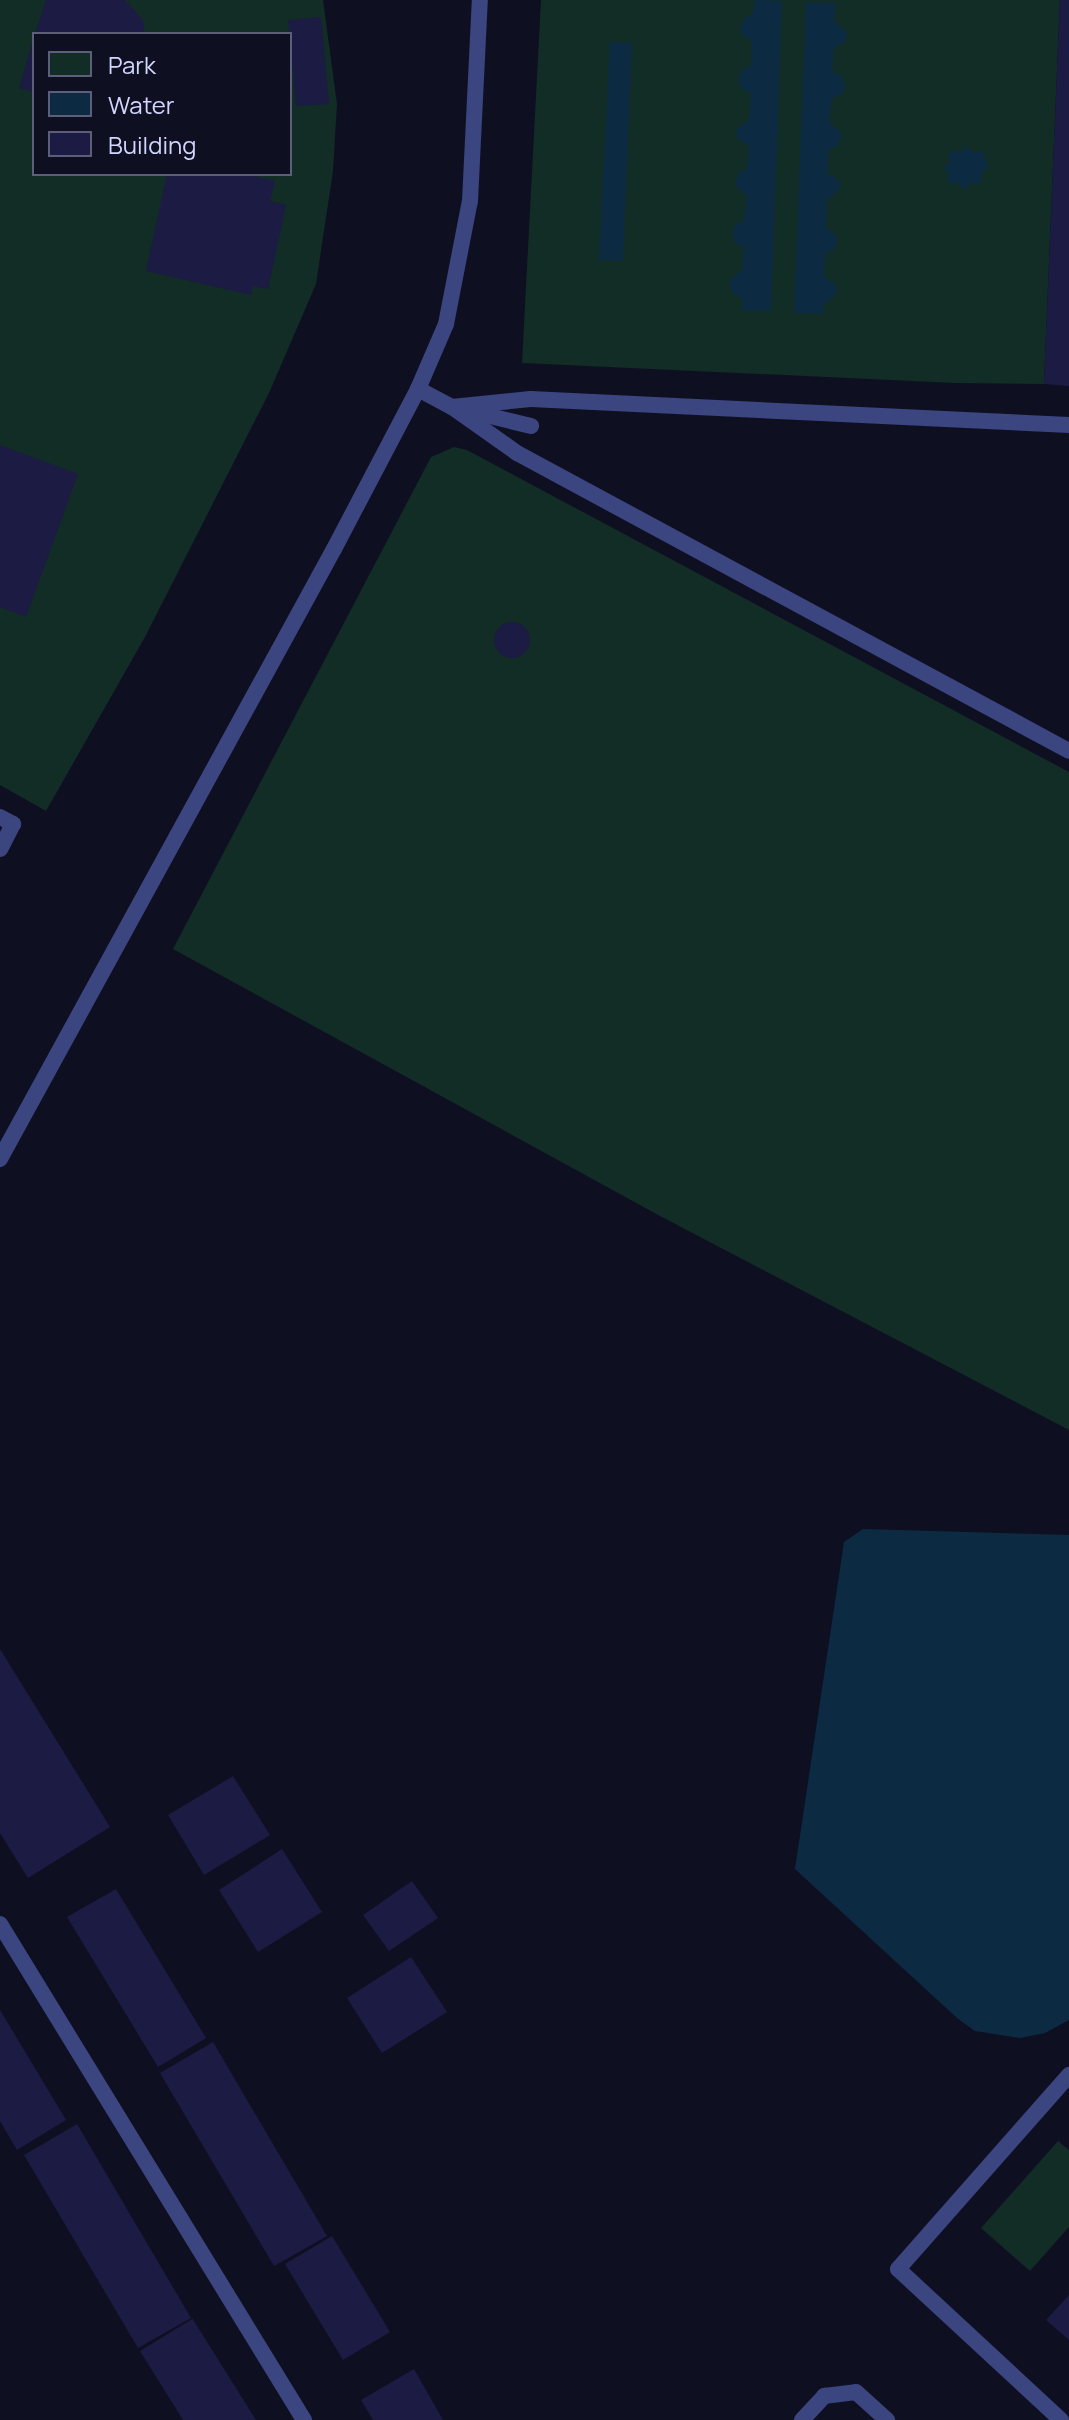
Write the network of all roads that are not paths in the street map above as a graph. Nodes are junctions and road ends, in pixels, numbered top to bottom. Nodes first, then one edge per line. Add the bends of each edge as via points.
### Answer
1 (480, 0) edge
2 (418, 389) junction
3 (452, 407) junction
4 (1069, 425) edge
5 (531, 426) dead end
6 (1069, 751) edge
7 (0, 817) edge
8 (0, 849) edge
9 (0, 1159) edge
10 (0, 1924) edge
11 (1069, 2075) edge
12 (304, 2420) edge
13 (802, 2420) edge
14 (887, 2420) edge
15 (1061, 2420) edge

1 - 2 lane via 470,201 446,324
2 - 3 lane
2 - 9 lane
3 - 4 lane via 531,399
3 - 5 lane
3 - 6 lane via 517,453
7 - 8 lane via 13,824
10 - 12 lane
11 - 15 lane via 898,2269
13 - 14 lane via 824,2396 856,2392

